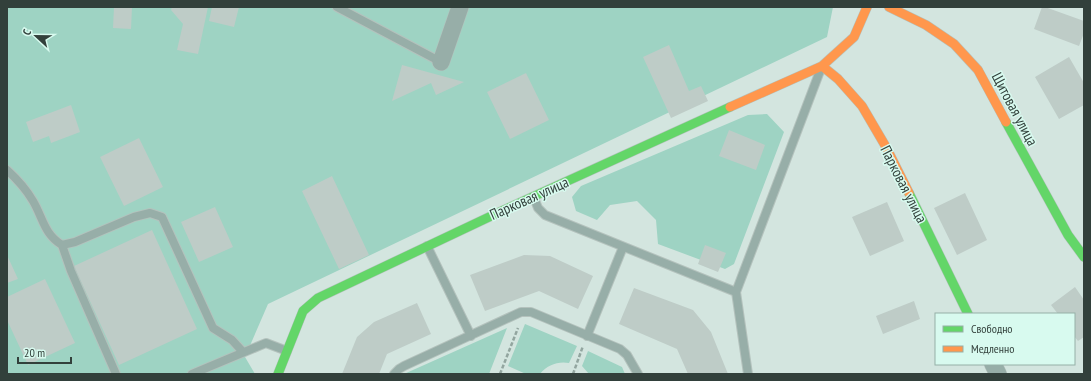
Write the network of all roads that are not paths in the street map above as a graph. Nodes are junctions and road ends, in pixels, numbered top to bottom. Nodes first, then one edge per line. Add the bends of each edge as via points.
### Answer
1 (337, 7) edge
2 (460, 7) edge
3 (866, 7) edge
4 (889, 7) edge
5 (441, 62) joint
6 (822, 66) junction
7 (7, 170) edge
8 (533, 196) junction
9 (62, 245) junction
10 (427, 245) junction
11 (623, 247) junction
12 (1084, 257) edge
13 (736, 292) junction
14 (968, 313) edge
15 (471, 336) junction
16 (587, 336) junction
17 (287, 351) junction
18 (243, 352) junction
19 (994, 365) edge
20 (116, 374) edge
21 (192, 374) edge
22 (278, 374) edge
23 (394, 374) edge
24 (638, 374) edge
25 (748, 374) edge
26 (998, 374) edge

1 - 5 lane
2 - 5 street
3 - 6 street, Парковая улица via 854,37
4 - 12 street, Щитовая улица via 926,25 954,44 978,70 1068,235
6 - 8 street, Парковая улица
6 - 13 lane
6 - 14 street, Парковая улица via 862,106 886,147
7 - 9 lane via 20,182 34,202 54,240
8 - 10 street, Парковая улица
8 - 11 lane via 538,208 545,215
9 - 18 lane via 134,217 150,213 162,217 213,328 232,340
9 - 20 lane
10 - 15 lane
10 - 17 street, Парковая улица via 318,298 303,311
11 - 13 lane
11 - 16 lane
13 - 25 lane
15 - 16 lane via 521,312 531,312
15 - 23 lane via 404,366
16 - 24 lane via 620,349 627,355
17 - 18 lane via 266,342
17 - 22 street, Парковая улица
18 - 21 lane
19 - 26 street

